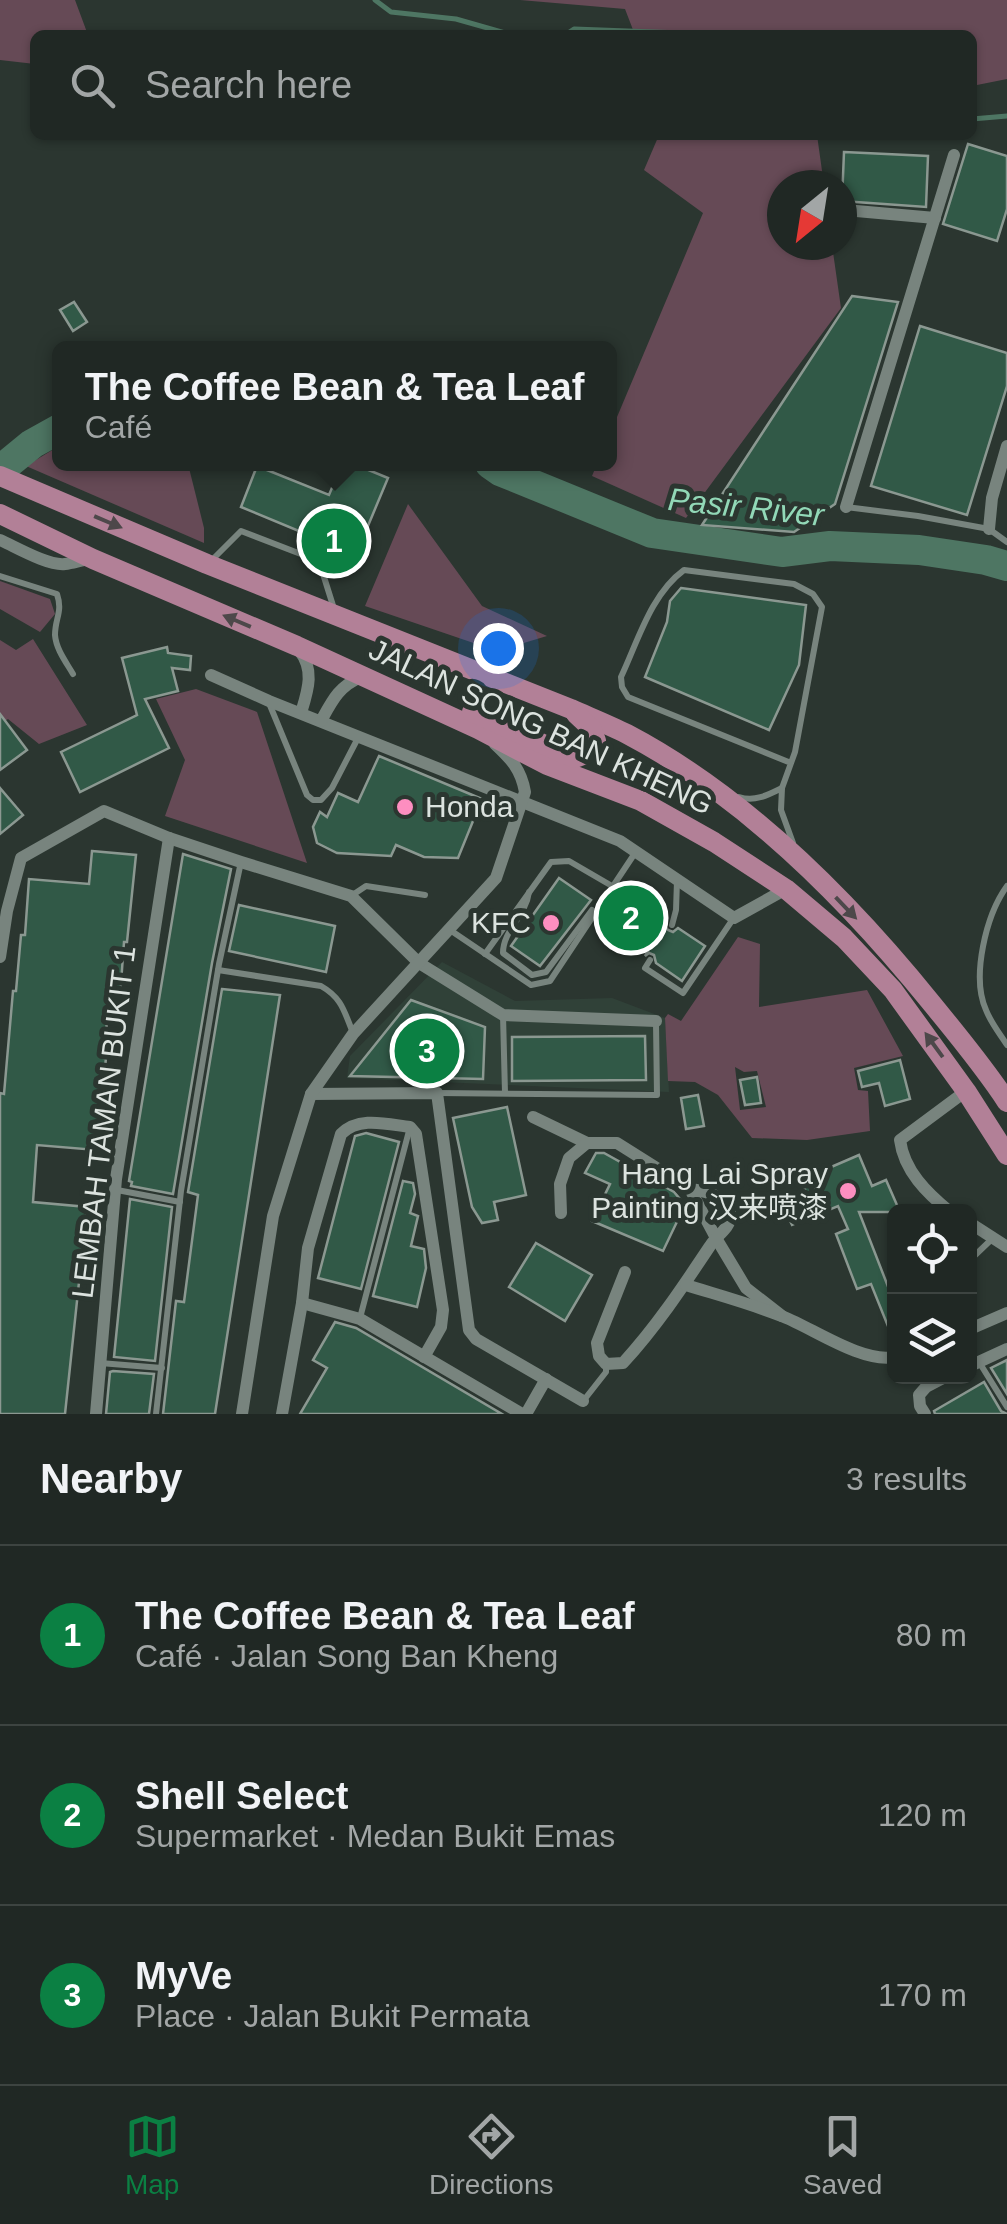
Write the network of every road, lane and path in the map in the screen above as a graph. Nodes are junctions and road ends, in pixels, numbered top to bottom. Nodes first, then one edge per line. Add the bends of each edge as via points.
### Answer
1 (954, 154) dead end
2 (857, 211) edge
3 (935, 218) junction
4 (1007, 446) edge
5 (9, 480) edge
6 (992, 498) junction
7 (1007, 506) edge
8 (846, 507) joint
9 (0, 514) edge
10 (989, 529) junction
11 (0, 540) edge
12 (1007, 542) edge
13 (93, 560) junction
14 (207, 564) junction
15 (0, 576) edge
16 (337, 616) junction
17 (297, 646) junction
18 (336, 665) junction
19 (73, 674) dead end
20 (211, 674) dead end
21 (361, 677) junction
22 (268, 701) junction
23 (571, 709) junction
24 (301, 713) junction
25 (321, 722) junction
26 (478, 729) junction
27 (358, 737) junction
28 (791, 764) junction
29 (702, 781) junction
30 (782, 788) junction
31 (522, 801) junction
32 (170, 838) junction
33 (636, 852) junction
34 (241, 862) junction
35 (806, 867) junction
36 (677, 881) junction
37 (612, 886) junction
38 (1007, 886) edge
39 (786, 889) junction
40 (530, 892) junction
41 (426, 895) dead end
42 (351, 896) junction
43 (734, 918) junction
44 (672, 925) dead end
45 (450, 930) junction
46 (0, 949) edge
47 (485, 954) junction
48 (0, 957) edge
49 (650, 960) dead end
50 (420, 963) junction
51 (218, 970) junction
52 (503, 1015) junction
53 (656, 1022) joint
54 (354, 1034) junction
55 (1007, 1046) edge
56 (966, 1090) junction
57 (437, 1092) junction
58 (505, 1093) junction
59 (311, 1094) junction
60 (1007, 1102) edge
61 (533, 1117) dead end
62 (410, 1126) junction
63 (587, 1143) junction
64 (1007, 1156) edge
65 (114, 1189) junction
66 (690, 1189) junction
67 (180, 1202) junction
68 (942, 1204) edge
69 (561, 1213) dead end
70 (977, 1227) edge
71 (994, 1237) junction
72 (716, 1238) junction
73 (1007, 1248) edge
74 (977, 1253) edge
75 (625, 1272) dead end
76 (686, 1285) junction
77 (302, 1302) junction
78 (1007, 1313) edge
79 (782, 1316) junction
80 (360, 1319) junction
81 (977, 1326) edge
82 (1007, 1349) edge
83 (424, 1357) junction
84 (887, 1358) edge
85 (977, 1362) edge
86 (100, 1364) junction
87 (606, 1364) junction
88 (977, 1367) edge
89 (162, 1368) junction
90 (546, 1380) junction
91 (930, 1384) edge
92 (584, 1401) joint
93 (1007, 1408) edge
94 (96, 1414) edge
95 (156, 1414) edge
96 (242, 1414) edge
97 (282, 1414) edge
98 (524, 1414) edge
99 (925, 1414) edge

1 - 3 street
2 - 3 street
3 - 8 street
4 - 6 street
5 -> 14 main road, JALAN SONG BAN KHENG
6 - 7 street
6 - 10 street
8 - 10 lane
9 - 13 main road, JALAN SONG BAN KHENG
10 - 12 lane
11 - 13 street via 52,563
17 -> 13 main road, JALAN SONG BAN KHENG
14 - 16 main road, JALAN SONG BAN KHENG
14 - 16 lane via 240,531 320,562
15 - 19 lane via 57,594 55,638
16 - 23 main road, JALAN SONG BAN KHENG
17 - 18 main road, JALAN SONG BAN KHENG
17 - 24 street via 310,681
18 - 21 main road, JALAN SONG BAN KHENG
18 - 23 main road via 371,667 574,758 596,741
20 - 22 street
21 - 25 street via 340,690
21 - 26 main road, JALAN SONG BAN KHENG
22 - 24 street
22 - 27 lane via 314,800 332,788
23 - 29 main road, JALAN SONG BAN KHENG
24 - 25 street
25 - 27 street
26 - 31 street via 516,764
26 - 39 main road, JALAN SONG BAN KHENG via 547,765 641,801
27 - 31 street
28 - 28 lane via 822,607 794,584 684,570 660,594 622,687 628,697
28 - 30 lane
29 - 30 lane via 744,799
29 - 35 main road, JALAN SONG BAN KHENG
30 - 35 lane via 780,810
31 - 33 street
31 - 45 street via 496,878
32 - 34 street
32 - 46 street via 104,811 21,858
32 - 65 street, LEMBAH TAMAN BUKIT 1
33 - 36 street
33 - 37 lane
34 - 42 street
34 - 51 lane
35 -> 60 main road, JALAN SONG BAN KHENG via 900,964
36 - 43 street
36 - 44 lane
37 - 40 lane via 569,860 551,862
37 - 40 lane via 540,975 502,952
37 - 47 lane via 550,982 531,985
38 - 55 lane via 984,942 980,988
39 - 43 street
56 -> 39 main road, JALAN SONG BAN KHENG via 893,990
40 - 47 lane
41 - 42 lane via 366,886
42 - 50 street
43 - 49 lane via 682,993 644,968
45 - 47 lane
45 - 50 street
46 - 48 street
50 - 52 street
50 - 54 street
51 - 54 lane via 320,986 342,1004
51 - 67 lane
52 - 53 street
52 - 58 lane
53 - 58 lane via 657,1095
54 - 59 street
56 - 64 main road, JALAN SONG BAN KHENG
56 - 68 street via 900,1140 911,1172
57 - 58 lane
57 - 59 street
57 - 90 street via 469,1330
59 - 96 street via 272,1216
61 - 63 street
62 - 77 street via 364,1122 341,1134 308,1248
62 - 80 lane
62 - 83 street via 419,1144 444,1310
63 - 66 street via 617,1143
63 - 69 street via 569,1158 560,1184
65 - 67 lane
65 - 86 street, LEMBAH TAMAN BUKIT 1
66 - 72 street
66 - 72 street via 724,1201 730,1224
67 - 89 lane
70 - 71 street
71 - 73 street
71 - 74 lane
72 - 76 street
72 - 79 street via 746,1288
75 - 87 street via 597,1343
76 - 79 street
76 - 87 street via 623,1364
77 - 80 street
77 - 97 street
78 - 81 street
79 - 84 street via 866,1355
80 - 83 street
82 - 85 street
83 - 98 street
86 - 89 lane
86 - 94 street, LEMBAH TAMAN BUKIT 1
87 - 92 lane
88 - 93 lane
89 - 95 lane
90 - 92 street
90 - 98 street
91 - 99 street via 919,1395

